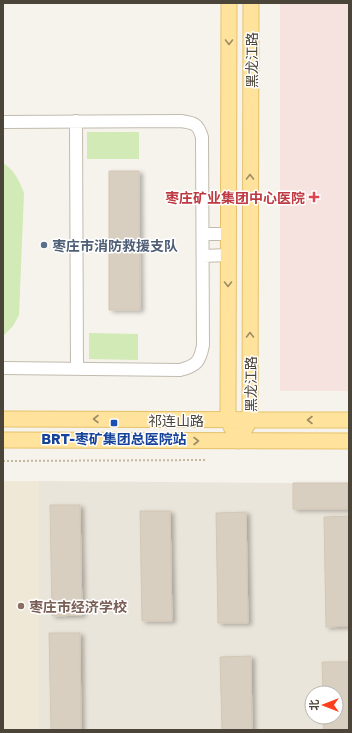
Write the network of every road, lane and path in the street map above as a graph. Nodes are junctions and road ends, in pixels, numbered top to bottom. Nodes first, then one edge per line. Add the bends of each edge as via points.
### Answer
1 (229, 3) edge
2 (251, 3) edge
3 (76, 121) junction
4 (3, 122) edge
5 (203, 234) junction
6 (228, 246) junction
7 (250, 248) junction
8 (203, 256) junction
9 (3, 368) edge
10 (77, 368) junction
11 (3, 419) edge
12 (228, 420) junction
13 (250, 420) junction
14 (349, 420) edge
15 (3, 440) edge
16 (238, 441) junction
17 (349, 441) edge
18 (205, 460) dead end
19 (3, 461) edge

1 -> 6 main road, 黑龙江路
7 -> 2 main road, 黑龙江路
3 - 4 lane
3 - 5 lane via 181,121 191,122 199,127 202,137
3 - 10 lane
5 - 6 lane
5 - 8 lane
6 - 7 main road
6 - 8 lane
6 -> 12 main road, 黑龙江路
13 -> 7 main road, 黑龙江路
8 - 10 lane via 203,346 201,357 192,367 180,370
9 - 10 lane
12 -> 11 main road, 祁连山路
12 - 13 main road, 祁连山路
12 - 16 main road, 黑龙江路
14 -> 13 main road, 祁连山路
13 - 16 main road, 黑龙江路
15 -> 16 main road, 祁连山路
16 - 17 main road, 祁连山路
18 - 19 path

